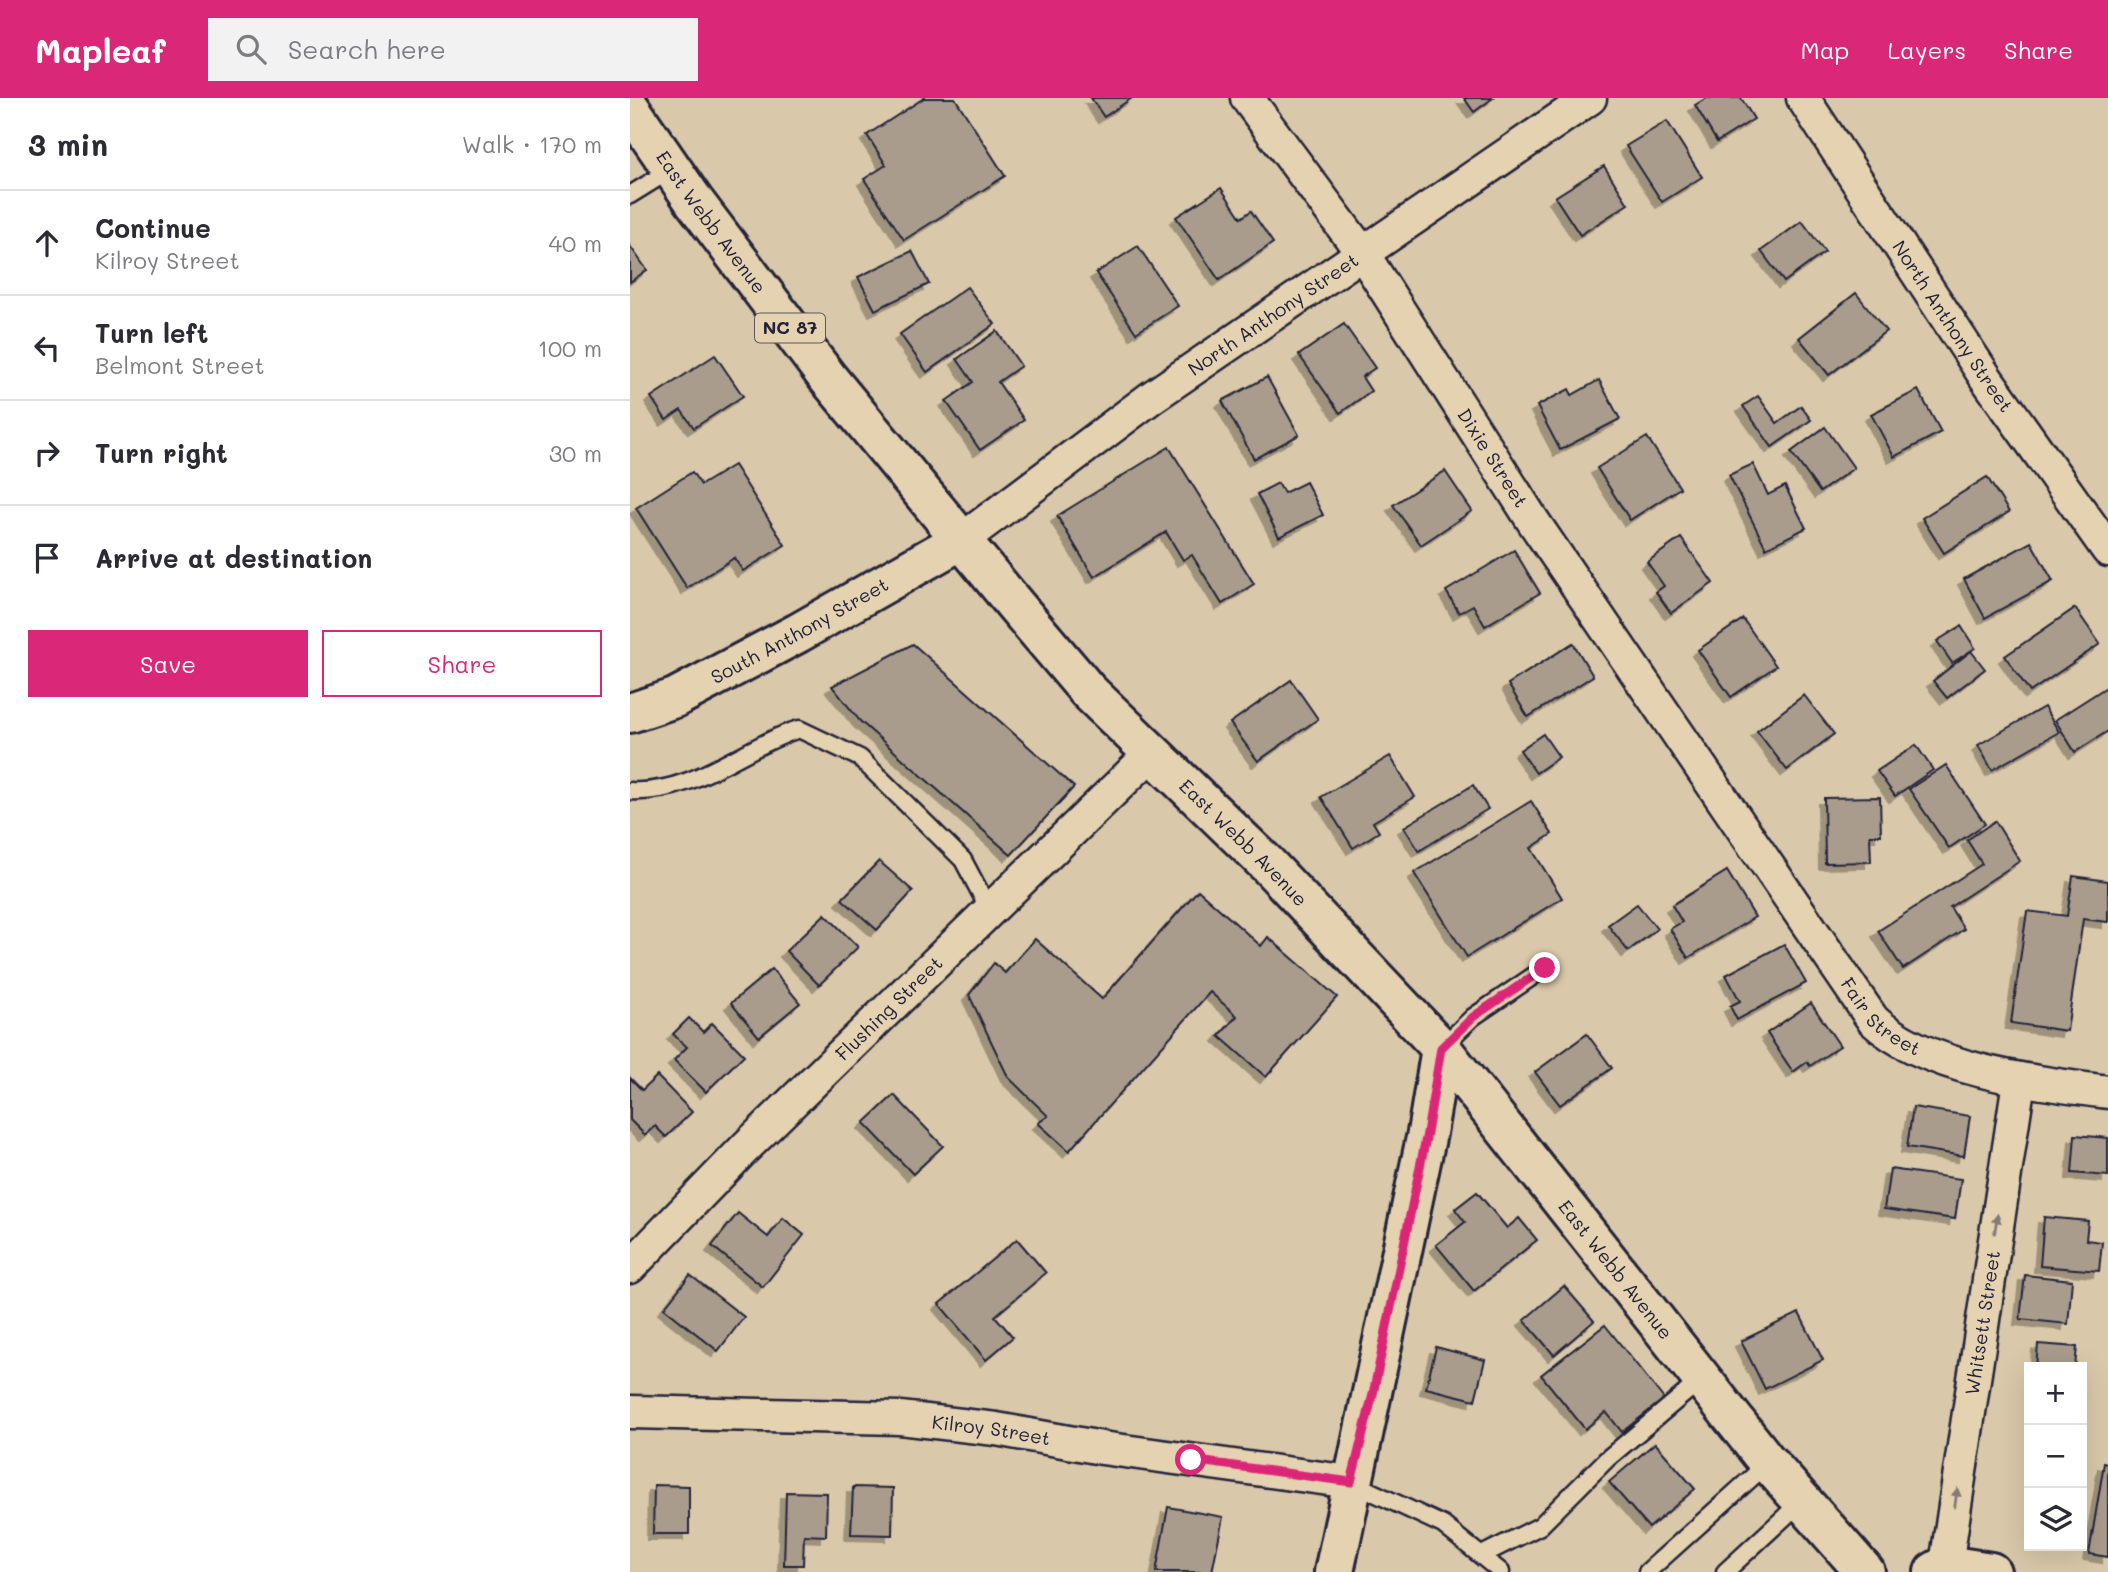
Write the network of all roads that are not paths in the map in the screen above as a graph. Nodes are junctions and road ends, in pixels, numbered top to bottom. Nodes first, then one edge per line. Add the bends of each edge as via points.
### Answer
1 (1247, 98) edge
2 (1590, 98) edge
3 (1802, 98) edge
4 (630, 107) edge
5 (672, 169) junction
6 (630, 195) edge
7 (1363, 254) junction
8 (963, 539) junction
9 (2108, 550) edge
10 (630, 713) edge
11 (1151, 754) junction
12 (630, 791) edge
13 (1737, 819) joint
14 (990, 911) junction
15 (1545, 968) dead end
16 (1441, 1048) junction
17 (2019, 1081) junction
18 (2108, 1092) edge
19 (630, 1267) edge
20 (1702, 1380) junction
21 (630, 1412) edge
22 (1768, 1463) junction
23 (1351, 1482) junction
24 (1802, 1500) junction
25 (1482, 1555) junction
26 (1940, 1569) edge
27 (1334, 1572) edge
28 (1501, 1572) edge
29 (1647, 1572) edge
30 (1725, 1572) edge
31 (1865, 1572) edge
32 (1991, 1572) edge

1 - 7 street, Dixie Street
2 - 7 street, North Anthony Street
3 - 9 street, North Anthony Street via 1986,378
4 - 5 main road, East Webb Avenue / NC 87
5 - 6 lane
5 - 8 main road, East Webb Avenue / NC 87 via 827,377
7 - 8 street, North Anthony Street via 1141,404
7 - 13 street, Dixie Street via 1533,521
8 - 10 main road, South Anthony Street via 687,692
8 - 11 main road, East Webb Avenue / NC 87 via 1088,691
11 - 14 street, Flushing Street
11 - 16 main road, East Webb Avenue / NC 87 via 1267,864
12 - 14 lane via 651,791 691,780 773,737 799,729 860,758 962,860
13 - 17 street, Fair Street via 1873,1020 1888,1034 1905,1045
14 - 19 street, Flushing Street via 746,1147
15 - 16 lane via 1473,1017
16 - 20 main road, East Webb Avenue / NC 87
16 - 23 main road via 1373,1394
17 - 18 street, Fair Street
26 -> 17 street, Whitsett Street
20 - 22 main road, East Webb Avenue / NC 87
20 - 25 lane via 1607,1459 1540,1526
21 - 23 street, Kilroy Street via 900,1418
22 - 24 main road, East Webb Avenue / NC 87
22 - 29 lane
23 - 25 lane via 1443,1525
23 - 27 main road
24 - 30 lane
24 - 31 main road, East Webb Avenue / NC 87
25 - 28 lane
26 - 32 main road

